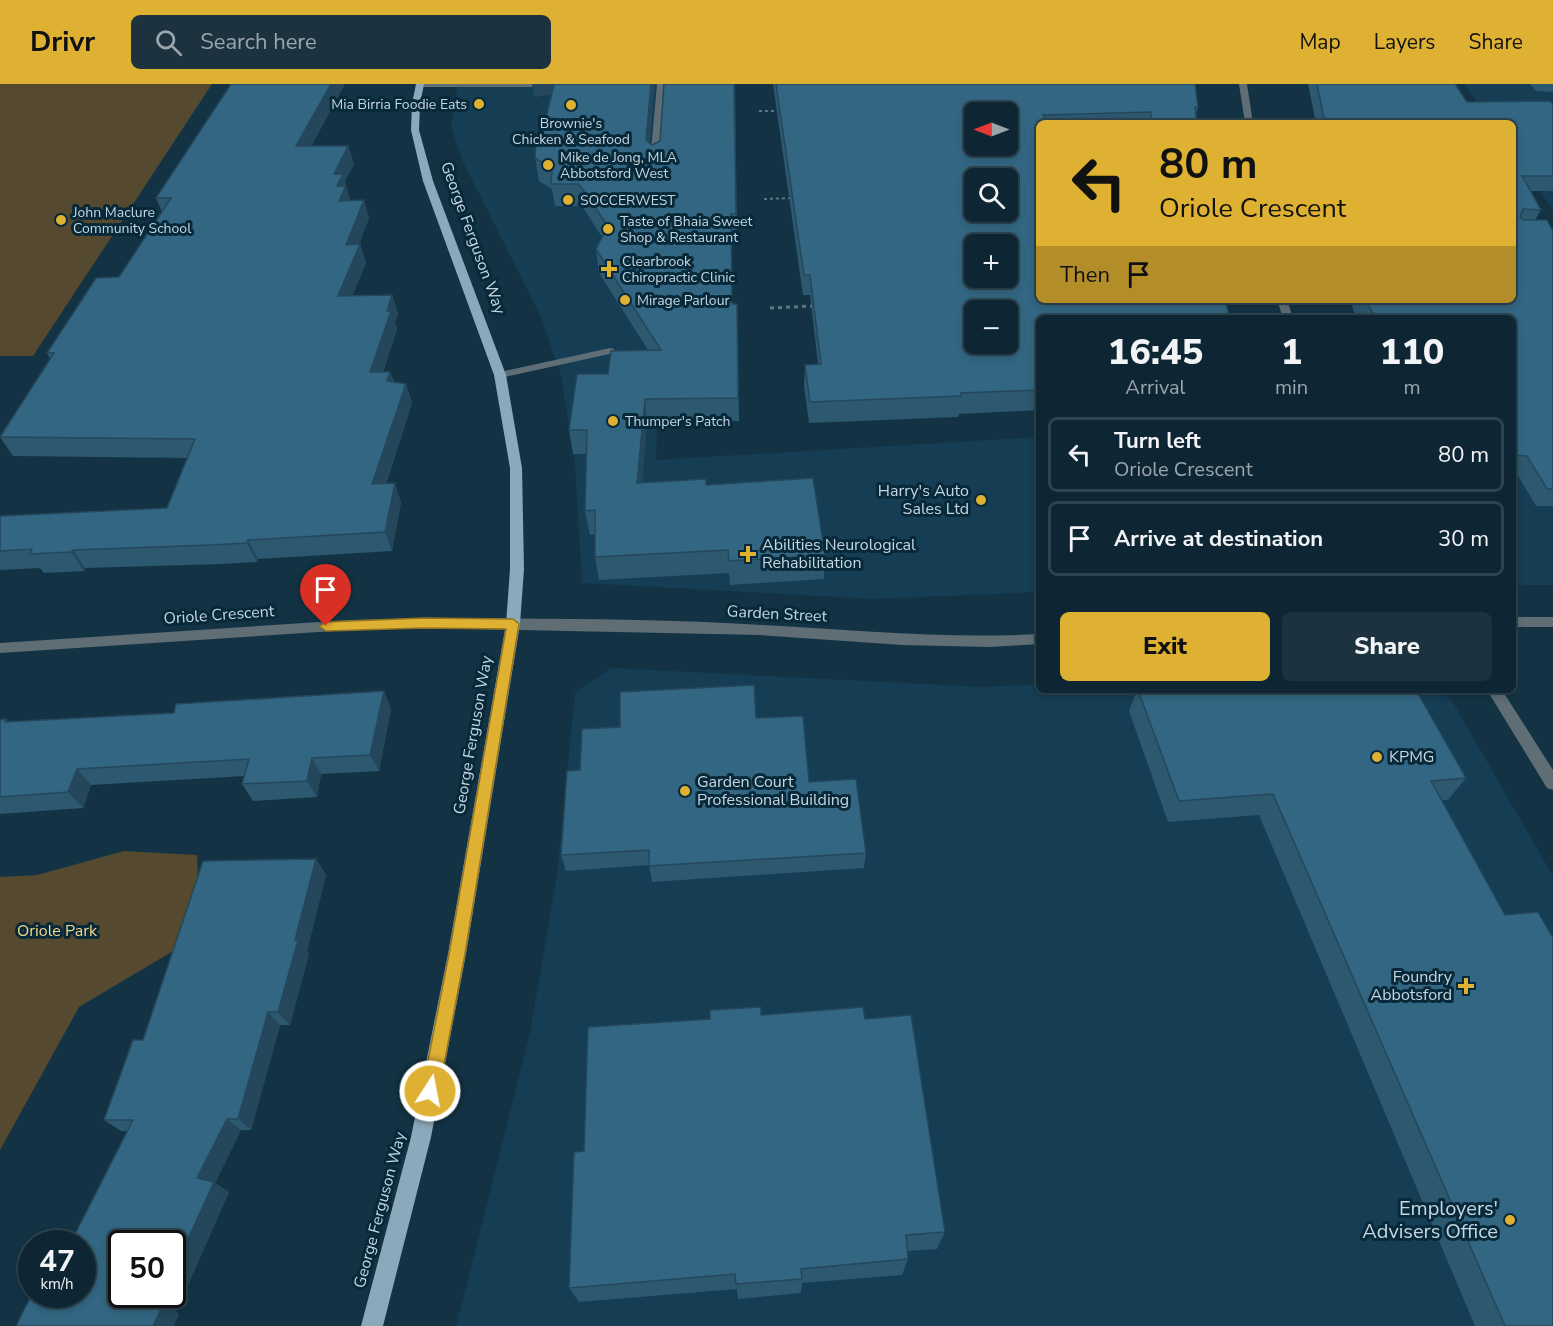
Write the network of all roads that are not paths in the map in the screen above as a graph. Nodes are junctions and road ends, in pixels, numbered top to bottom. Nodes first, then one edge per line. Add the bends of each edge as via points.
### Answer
1 (420, 84) edge
2 (559, 84) edge
3 (661, 84) edge
4 (1243, 84) edge
5 (1249, 120) edge
6 (655, 163) edge
7 (610, 351) edge
8 (500, 375) junction
9 (1516, 622) edge
10 (1553, 622) edge
11 (513, 624) junction
12 (1036, 639) edge
13 (0, 648) edge
14 (1496, 693) edge
15 (1553, 783) edge
16 (372, 1326) edge

1 - 2 street
1 - 8 main road, George Ferguson Way via 415,130 428,181
3 - 6 street
4 - 5 street
7 - 8 street
8 - 11 main road, George Ferguson Way via 516,468
9 - 10 street
11 - 12 street, Garden Street via 760,630 902,640
11 - 13 street, Oriole Crescent via 349,625
11 - 16 main road, George Ferguson Way via 422,1137
14 - 15 street

